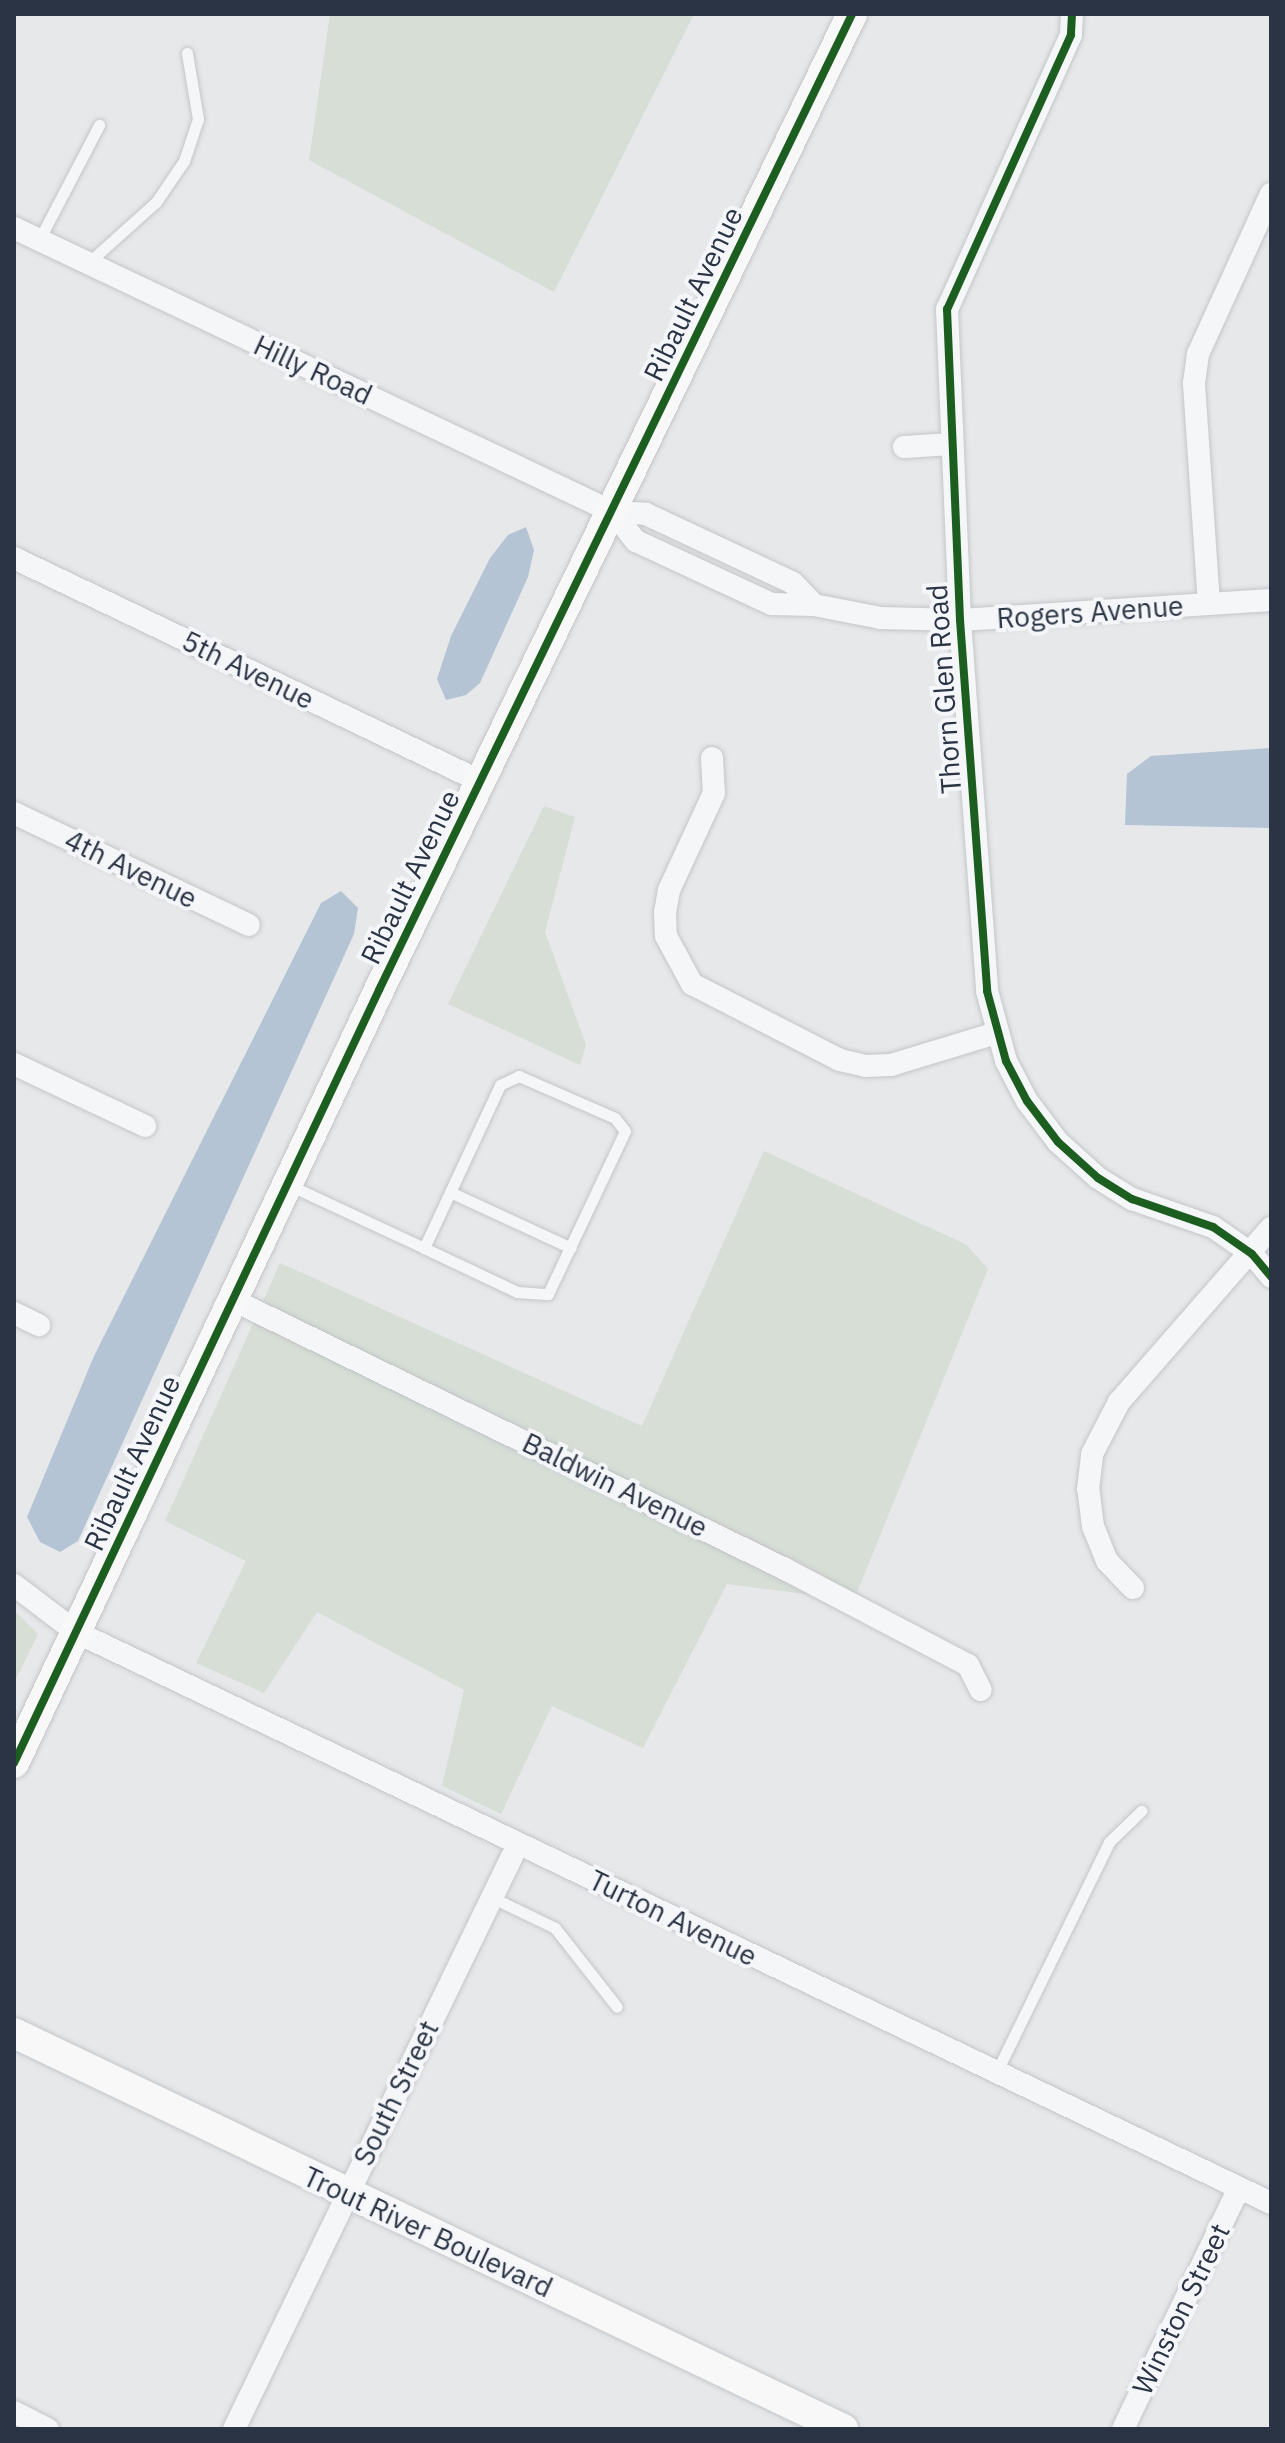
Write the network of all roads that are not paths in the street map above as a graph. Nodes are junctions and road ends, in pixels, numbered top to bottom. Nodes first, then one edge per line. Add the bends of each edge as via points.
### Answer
1 (852, 14) edge
2 (1072, 14) edge
3 (187, 53) dead end
4 (99, 125) dead end
5 (1271, 194) edge
6 (14, 228) edge
7 (39, 240) junction
8 (88, 263) junction
9 (951, 444) junction
10 (904, 447) dead end
11 (613, 512) junction
12 (14, 558) edge
13 (1271, 600) edge
14 (1209, 604) junction
15 (960, 620) junction
16 (712, 758) dead end
17 (482, 782) junction
18 (14, 813) edge
19 (249, 925) dead end
20 (996, 1033) junction
21 (14, 1064) edge
22 (145, 1126) dead end
23 (287, 1184) junction
24 (450, 1192) junction
25 (1271, 1228) edge
26 (424, 1248) junction
27 (571, 1248) junction
28 (1252, 1254) junction
29 (1271, 1277) edge
30 (233, 1300) junction
31 (14, 1313) edge
32 (39, 1325) dead end
33 (14, 1585) edge
34 (1133, 1588) dead end
35 (76, 1632) junction
36 (981, 1690) dead end
37 (14, 1763) edge
38 (1141, 1811) dead end
39 (518, 1844) junction
40 (491, 1897) junction
41 (617, 2007) dead end
42 (14, 2033) edge
43 (996, 2073) junction
44 (1239, 2188) junction
45 (348, 2194) junction
46 (1271, 2203) edge
47 (14, 2412) edge
48 (48, 2429) edge
49 (234, 2429) edge
50 (843, 2429) edge
51 (1123, 2429) edge

1 - 11 street, Ribault Avenue
2 - 9 street, Thorn Glen Road via 1071,35 947,309
3 - 8 lane via 198,119 184,161 156,202
4 - 7 lane
5 - 14 street via 1198,354 1194,383
6 - 7 street, Hilly Road
7 - 8 street, Hilly Road
8 - 11 street, Hilly Road
9 - 10 street
9 - 15 street, Thorn Glen Road
11 - 15 street, Rogers Avenue via 636,541 772,604 814,605 881,618
11 - 17 street, Ribault Avenue
12 - 17 street, 5th Avenue
13 - 14 street, Rogers Avenue
14 - 15 street, Rogers Avenue
15 - 20 street, Thorn Glen Road via 987,991
16 - 20 street via 714,793 669,890 665,912 666,936 692,984 840,1060 865,1066 891,1065
17 - 23 street, Ribault Avenue
18 - 19 street, 4th Avenue
20 - 28 street, Thorn Glen Road via 1027,1101 1058,1142 1098,1178 1132,1199 1213,1227
21 - 22 street
23 - 26 lane
23 - 30 street, Ribault Avenue
24 - 26 lane
24 - 27 lane
24 - 27 lane via 500,1085 509,1080 519,1076 615,1118 625,1131 619,1152
25 - 28 street
26 - 27 lane via 517,1292 548,1294
28 - 29 street, Thorn Glen Road
28 - 34 street via 1119,1402 1092,1454 1088,1489 1093,1527 1107,1561
30 - 35 street, Ribault Avenue
30 - 36 street, Baldwin Avenue via 785,1569 968,1665
31 - 32 street
33 - 35 street, Turton Avenue
35 - 37 street, Ribault Avenue
35 - 39 street, Turton Avenue
38 - 43 lane via 1109,1842
39 - 40 street, South Street
39 - 43 street, Turton Avenue
40 - 41 lane via 555,1928
40 - 45 street, South Street
42 - 45 street, Trout River Boulevard
43 - 44 street, Turton Avenue
44 - 46 street, Turton Avenue
44 - 51 street, Winston Street
45 - 49 street, South Street
45 - 50 street, Trout River Boulevard
47 - 48 street

